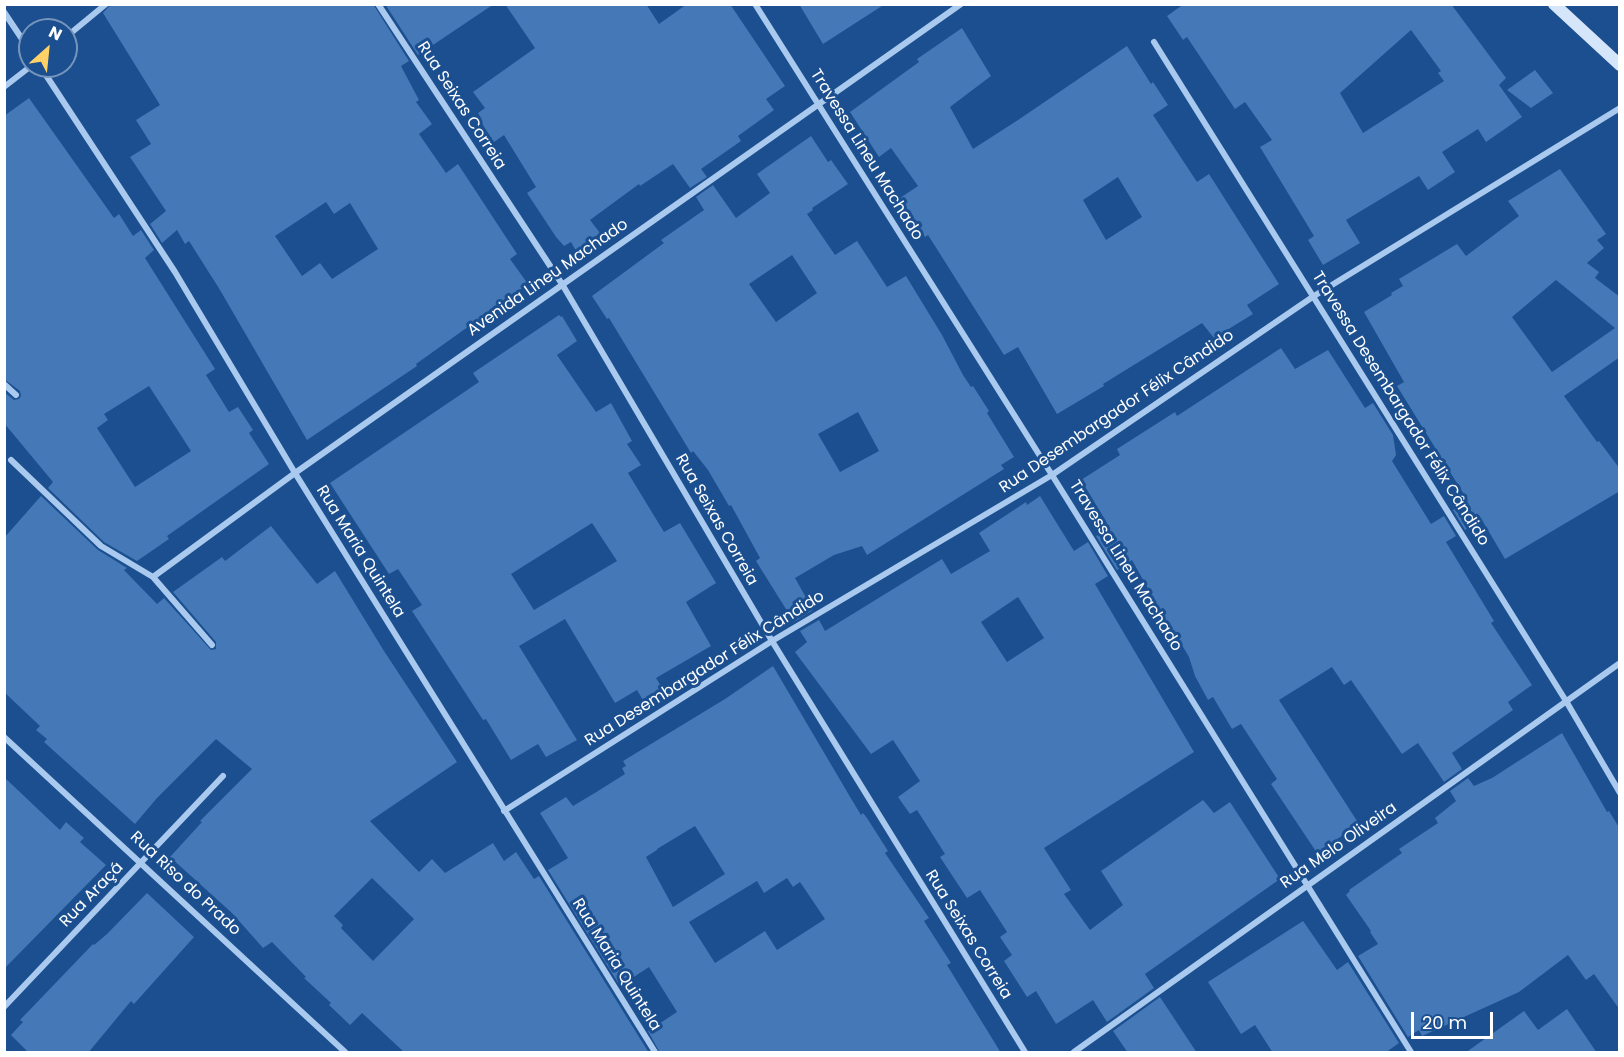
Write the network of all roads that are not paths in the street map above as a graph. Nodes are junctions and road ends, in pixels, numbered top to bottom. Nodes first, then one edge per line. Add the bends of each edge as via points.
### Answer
1 (106, 4) edge
2 (378, 4) edge
3 (755, 4) edge
4 (961, 4) edge
5 (1554, 4) edge
6 (4, 12) edge
7 (78, 27) edge
8 (18, 33) edge
9 (1154, 42) dead end
10 (1620, 65) edge
11 (18, 76) edge
12 (48, 78) edge
13 (4, 87) edge
14 (818, 105) junction
15 (1620, 108) edge
16 (562, 284) junction
17 (1314, 296) junction
18 (4, 384) edge
19 (15, 395) dead end
20 (11, 460) dead end
21 (295, 473) junction
22 (1052, 475) junction
23 (153, 577) junction
24 (772, 641) junction
25 (212, 645) dead end
26 (1620, 663) edge
27 (1566, 701) junction
28 (4, 737) edge
29 (224, 776) dead end
30 (1620, 793) edge
31 (504, 811) junction
32 (142, 862) junction
33 (1307, 886) junction
34 (4, 1007) edge
35 (345, 1053) edge
36 (655, 1053) edge
37 (1025, 1053) edge
38 (1074, 1053) edge
39 (1411, 1053) edge

1 - 7 street
2 - 16 street, Rua Seixas Correia
3 - 14 street, Travessa Lineu Machado
4 - 14 street, Avenida Lineu Machado
5 - 10 street
6 - 8 street
9 - 17 street, Travessa Desembargador Félix Cândido
11 - 13 street
12 - 21 street, Rua Maria Quintela via 175,272
14 - 16 street, Avenida Lineu Machado
14 - 22 street, Travessa Lineu Machado
15 - 17 street, Rua Desembargador Félix Cândido
16 - 21 street, Avenida Lineu Machado
16 - 24 street, Rua Seixas Correia
17 - 22 street, Rua Desembargador Félix Cândido
17 - 27 street, Travessa Desembargador Félix Cândido
18 - 19 street
20 - 23 street via 101,546
21 - 23 street, Avenida Lineu Machado
21 - 31 street, Rua Maria Quintela
22 - 24 street, Rua Desembargador Félix Cândido
22 - 33 street, Travessa Lineu Machado
23 - 25 street
24 - 31 street, Rua Desembargador Félix Cândido
24 - 37 street, Rua Seixas Correia
26 - 27 street, Rua Melo Oliveira
27 - 30 street, Travessa Desembargador Félix Cândido
27 - 33 street, Rua Melo Oliveira
28 - 32 street, Rua Riso do Prado
29 - 32 street, Rua Araçá
31 - 36 street, Rua Maria Quintela
32 - 34 street, Rua Araçá
32 - 35 street, Rua Riso do Prado
33 - 38 street, Rua Melo Oliveira
33 - 39 street, Travessa Lineu Machado

